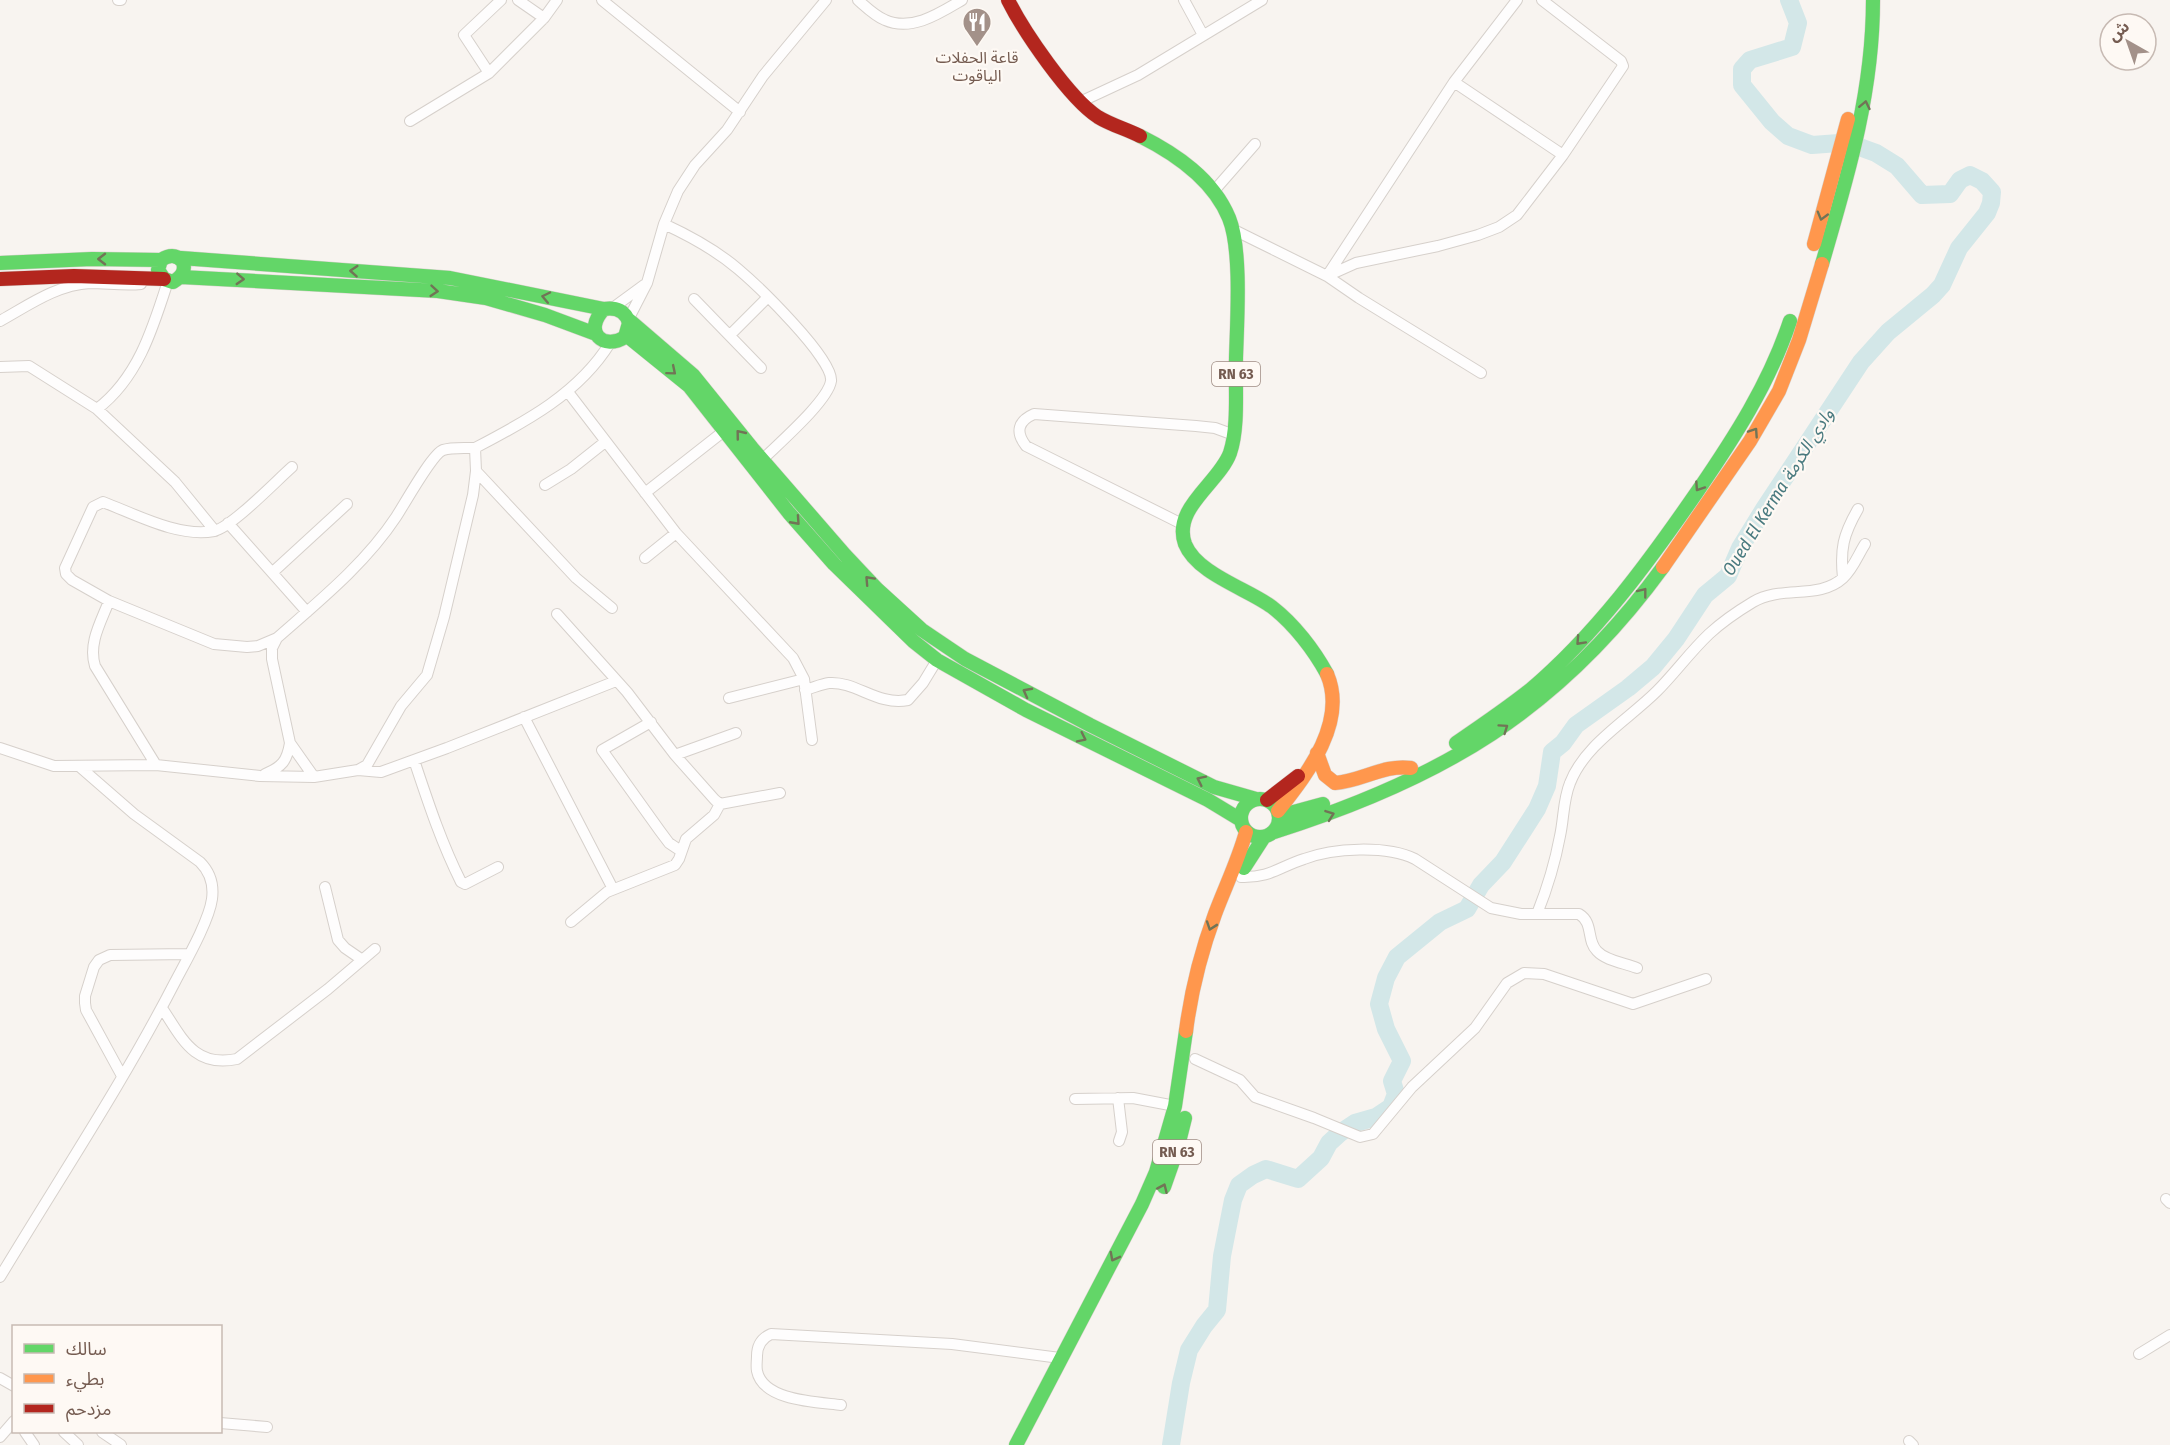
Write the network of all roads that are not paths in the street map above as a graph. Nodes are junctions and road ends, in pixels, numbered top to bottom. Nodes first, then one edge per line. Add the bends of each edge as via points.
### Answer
1 (501, 0) edge
2 (518, 0) edge
3 (557, 0) edge
4 (602, 0) edge
5 (826, 0) edge
6 (858, 0) edge
7 (962, 0) edge
8 (1008, 0) edge
9 (1184, 0) edge
10 (1262, 0) edge
11 (1517, 0) edge
12 (1542, 0) edge
13 (1861, 0) edge
14 (1874, 0) edge
15 (544, 18) junction
16 (1203, 35) junction
17 (489, 73) junction
18 (1454, 82) junction
19 (1080, 102) junction
20 (740, 112) junction
21 (410, 121) dead end
22 (1255, 144) dead end
23 (1563, 155) junction
24 (1845, 161) junction
25 (1213, 192) junction
26 (664, 224) junction
27 (1232, 229) junction
28 (181, 258) junction
29 (161, 260) junction
30 (0, 263) edge
31 (1327, 276) junction
32 (0, 279) edge
33 (170, 279) junction
34 (647, 283) junction
35 (767, 298) junction
36 (694, 299) dead end
37 (609, 308) junction
38 (628, 320) junction
39 (0, 321) edge
40 (596, 334) junction
41 (626, 335) junction
42 (730, 335) junction
43 (610, 343) junction
44 (0, 367) edge
45 (761, 368) dead end
46 (1481, 373) dead end
47 (568, 392) junction
48 (97, 409) junction
49 (724, 431) junction
50 (1234, 435) junction
51 (605, 442) junction
52 (475, 448) junction
53 (762, 460) junction
54 (292, 467) dead end
55 (476, 471) junction
56 (545, 485) dead end
57 (645, 493) junction
58 (347, 504) dead end
59 (1858, 509) dead end
60 (228, 524) junction
61 (1184, 525) junction
62 (215, 531) junction
63 (676, 533) junction
64 (1865, 544) dead end
65 (645, 558) dead end
66 (273, 572) junction
67 (1843, 578) junction
68 (109, 601) junction
69 (612, 608) dead end
70 (307, 612) junction
71 (557, 614) dead end
72 (277, 638) junction
73 (952, 651) junction
74 (941, 662) junction
75 (804, 679) junction
76 (616, 681) junction
77 (806, 690) junction
78 (729, 698) dead end
79 (524, 717) junction
80 (651, 722) junction
81 (736, 733) dead end
82 (812, 740) dead end
83 (290, 743) junction
84 (0, 748) edge
85 (675, 755) junction
86 (1315, 758) junction
87 (414, 760) junction
88 (156, 765) junction
89 (80, 766) junction
90 (1411, 768) junction
91 (358, 770) junction
92 (260, 776) junction
93 (314, 777) junction
94 (780, 793) dead end
95 (1261, 800) junction
96 (720, 804) junction
97 (1279, 813) junction
98 (1243, 826) junction
99 (1269, 835) junction
100 (681, 851) junction
101 (498, 867) dead end
102 (1241, 877) junction
103 (325, 887) dead end
104 (613, 889) junction
105 (1537, 914) junction
106 (571, 922) dead end
107 (375, 949) dead end
108 (189, 954) junction
109 (361, 959) junction
110 (1637, 968) dead end
111 (1706, 979) dead end
112 (162, 1008) junction
113 (1195, 1059) junction
114 (122, 1076) junction
115 (1118, 1098) junction
116 (1075, 1099) dead end
117 (1175, 1106) junction
118 (1119, 1141) dead end
119 (0, 1277) edge
120 (2170, 1335) edge
121 (2139, 1354) dead end
122 (1060, 1358) junction
123 (841, 1405) dead end
124 (12, 1423) edge
125 (222, 1423) edge
126 (267, 1427) dead end
127 (66, 1433) edge
128 (105, 1433) edge
129 (0, 1437) edge
130 (78, 1445) edge
131 (121, 1445) edge
132 (1016, 1445) edge
133 (1029, 1445) edge

1 - 17 street via 464,35
2 - 15 street
3 - 15 street
4 - 20 street
5 - 20 street via 763,76
6 - 7 street via 896,23 932,18
8 - 19 main road, RN 63
9 - 16 street
10 - 16 street
11 - 18 street
12 - 23 street via 1623,64
13 - 24 main road via 1857,78
24 -> 14 main road via 1868,87
15 - 17 street
16 - 19 street via 1138,75
17 - 21 street
18 - 23 street
18 - 31 street
19 - 25 main road, RN 63 via 1097,117 1170,154
20 - 26 street via 678,191
22 - 25 street
23 - 31 street via 1517,215 1499,227 1438,246 1356,263
24 -> 90 main road via 1784,342 1752,408 1682,514 1622,594 1539,681 1483,725
99 -> 24 main road via 1391,790 1488,738 1547,694 1627,612 1696,518 1778,392 1795,352
25 - 27 main road, RN 63
26 - 34 street
26 - 35 street via 687,234 738,268
27 - 31 street
27 - 50 main road, RN 63 via 1237,308
28 - 29 main road via 171,255
28 - 33 main road via 185,269
37 -> 28 main road via 450,278
29 -> 30 main road
29 - 33 main road via 158,270
31 - 46 street
32 - 33 main road
33 - 39 street via 132,285 90,283 67,287 42,296
33 -> 40 main road via 438,291 486,298
33 - 48 street via 152,333 127,379
34 - 37 street
34 - 38 street
35 - 42 street
35 - 53 street via 824,360 831,380 823,398
36 - 42 street
37 - 38 main road via 624,313
37 - 40 main road via 595,318
38 - 41 main road
53 -> 38 main road via 693,375
40 - 43 main road
41 - 43 main road
41 -> 49 main road via 689,386
42 - 45 street
43 - 47 street via 598,363
44 - 48 street via 29,366
47 - 51 street
47 - 52 street
48 - 62 street via 175,482
49 - 57 street
49 -> 74 main road via 834,564 891,621
50 - 61 main road, RN 63 via 1223,468 1185,517
50 - 61 street via 1196,426 1034,414 1025,418 1020,438 1026,446
51 - 56 street
51 - 57 street
52 - 55 street
52 - 70 street via 443,450 433,458 379,540
73 -> 53 main road via 877,589
54 - 60 street
55 - 69 street via 576,578
55 - 91 street via 427,675 400,706 367,765
57 - 63 street
58 - 66 street
59 - 67 street via 1842,544
60 - 62 street
60 - 66 street
61 - 86 main road via 1183,536 1190,552 1208,568 1281,614 1321,663 1331,686 1332,708
62 - 68 street via 174,529 97,503 65,568 72,580
63 - 65 street
63 - 75 street via 793,658
64 - 67 street
66 - 70 street
67 - 105 street via 1820,590 1766,595 1752,603 1710,634 1657,692 1595,747 1570,783 1555,862
68 - 72 street via 214,644 258,646
68 - 88 street via 93,641 92,659
70 - 72 street
71 - 76 street
72 - 83 street via 272,659
73 - 74 main road
95 -> 73 main road via 1214,786
74 - 77 street via 908,700 890,701 834,683
74 -> 98 main road via 1026,710 1208,800
75 - 77 street
75 - 78 street
76 - 79 street
76 - 80 street
77 - 82 street
79 - 87 street
79 - 104 street
80 - 85 street
80 - 100 street via 602,750 664,837
81 - 85 street
83 - 92 street via 283,765
83 - 93 street
84 - 89 street via 54,766
85 - 96 street
86 - 90 main road via 1335,783 1391,766
86 - 95 main road
86 - 97 main road
87 - 91 street via 381,771
87 - 101 street via 434,822 461,882 465,884
88 - 89 street
88 - 92 street
89 - 108 street via 134,814 208,870 212,900
90 - 97 main road via 1333,801
91 - 93 street
92 - 93 street
94 - 96 street
95 - 97 main road
95 - 98 main road via 1244,807
96 - 100 street via 714,815 686,839
97 - 99 main road via 1277,827
98 - 99 main road via 1254,837
98 -> 117 main road via 1240,854 1209,931 1190,1000
99 - 102 main road, RN 63 via 1250,857
100 - 104 street via 675,865
102 - 105 street via 1263,876 1297,861 1338,851 1394,853 1408,856 1491,908
102 - 113 main road, RN 63 via 1214,957
103 - 109 street via 338,940
104 - 106 street
105 - 110 street via 1582,915 1597,952
107 - 109 street
108 - 112 street
108 - 114 street via 110,955 96,963 85,996 86,1010
109 - 112 street via 237,1059 224,1061 198,1055 188,1047
111 - 113 street via 1633,1004 1544,974 1518,975 1503,988 1464,1041 1412,1087 1373,1134 1364,1137 1254,1097 1240,1080
112 - 114 street
133 -> 113 main road, RN 63 via 1166,1183 1177,1150
114 - 119 street
115 - 116 street
115 - 117 street
115 - 118 street via 1122,1132
117 -> 122 main road, RN 63 via 1156,1172 1142,1204
120 - 121 street
122 - 123 street via 952,1344 771,1334 762,1340 757,1351 757,1371 767,1386 793,1399
122 - 132 main road, RN 63
124 - 129 street
125 - 126 street
127 - 130 street
128 - 131 street

